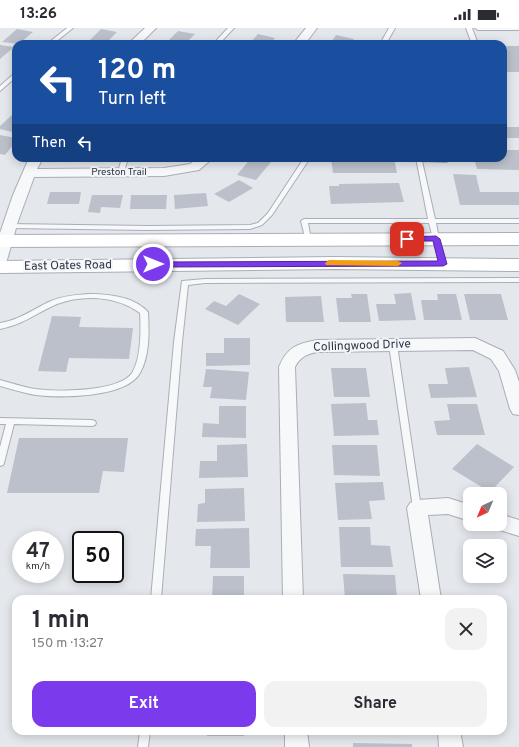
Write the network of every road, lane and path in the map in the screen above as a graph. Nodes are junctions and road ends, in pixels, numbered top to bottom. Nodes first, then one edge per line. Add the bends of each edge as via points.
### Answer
1 (70, 28) edge
2 (151, 28) edge
3 (231, 28) edge
4 (312, 28) edge
5 (392, 28) edge
6 (470, 28) edge
7 (478, 28) edge
8 (519, 28) edge
9 (55, 40) edge
10 (138, 40) edge
11 (220, 40) edge
12 (302, 40) edge
13 (385, 40) edge
14 (474, 40) edge
15 (12, 78) edge
16 (0, 89) edge
17 (34, 162) edge
18 (124, 162) edge
19 (201, 162) edge
20 (304, 162) edge
21 (418, 162) edge
22 (121, 172) junction
23 (29, 173) junction
24 (519, 221) edge
25 (434, 230) junction
26 (4, 236) edge
27 (519, 239) edge
28 (0, 260) edge
29 (443, 264) junction
30 (519, 265) edge
31 (0, 267) edge
32 (519, 280) edge
33 (0, 326) edge
34 (393, 345) junction
35 (0, 383) edge
36 (519, 409) edge
37 (0, 421) edge
38 (11, 421) junction
39 (92, 423) dead end
40 (0, 463) edge
41 (417, 508) junction
42 (463, 511) edge
43 (507, 524) edge
44 (519, 528) edge
45 (156, 595) edge
46 (293, 595) edge
47 (430, 595) edge
48 (144, 735) edge
49 (296, 735) edge
50 (450, 735) edge
51 (143, 747) edge
52 (297, 747) edge
53 (451, 747) edge

1 - 9 lane
2 - 10 street
3 - 11 lane
4 - 12 street
5 - 13 lane
6 - 14 lane
7 - 8 lane
15 - 16 lane
17 - 23 street
18 - 22 lane
19 - 22 street, Preston Trail via 194,167 180,170
20 - 26 lane via 270,214 260,224 250,227 148,228
21 - 25 lane
22 - 23 street, Preston Trail
23 - 26 street
24 - 25 lane
25 - 26 main road via 308,240
25 - 27 main road
25 - 29 main road
26 - 28 street
29 - 30 main road, East Oates Road
29 - 31 main road, East Oates Road
32 - 45 lane via 185,283
33 - 35 lane via 16,323 70,298 105,297 125,300 139,307 144,312 145,333 142,355 134,377 122,385 105,390 64,393 36,392
34 - 36 street, Collingwood Drive via 475,344 497,355 507,370
34 - 41 lane
34 - 46 street, Collingwood Drive via 317,346 298,351 290,358 287,367
37 - 38 lane
38 - 39 lane
38 - 40 lane
41 - 42 street via 448,506
41 - 47 street
43 - 44 street
48 - 51 lane
49 - 52 street
50 - 53 street

